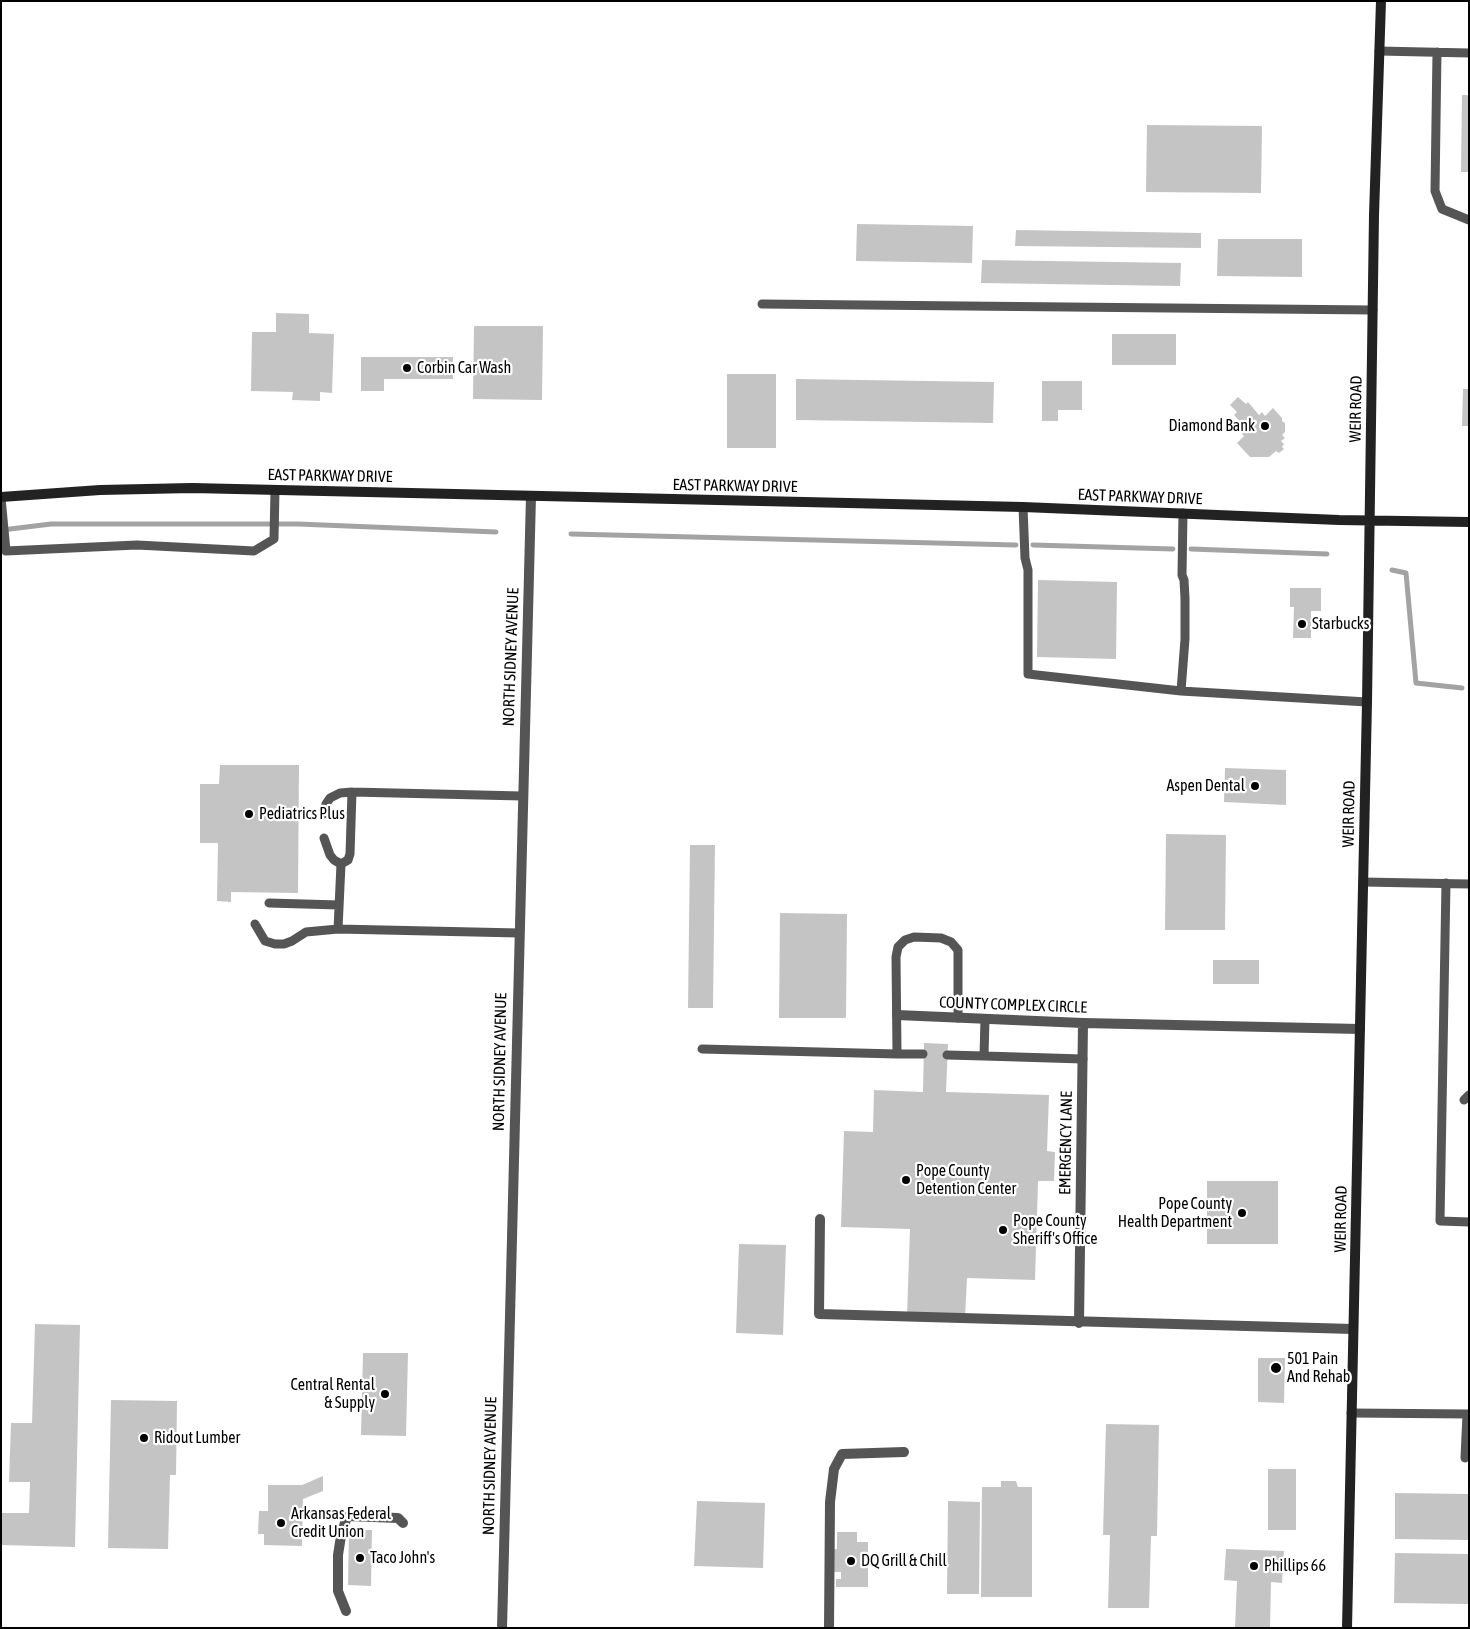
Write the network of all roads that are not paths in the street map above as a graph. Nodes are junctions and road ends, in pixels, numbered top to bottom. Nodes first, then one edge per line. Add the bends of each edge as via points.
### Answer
1 (1381, 1) edge
2 (1379, 51) junction
3 (1438, 52) junction
4 (1469, 53) edge
5 (1469, 220) edge
6 (762, 304) dead end
7 (1373, 310) junction
8 (276, 490) junction
9 (531, 496) junction
10 (1, 498) edge
11 (1023, 507) junction
12 (1183, 513) junction
13 (1370, 520) junction
14 (1469, 522) edge
15 (1181, 691) junction
16 (1367, 702) junction
17 (352, 792) junction
18 (522, 796) junction
19 (324, 814) dead end
20 (324, 838) dead end
21 (341, 864) junction
22 (1363, 882) junction
23 (1446, 883) junction
24 (1469, 884) edge
25 (269, 903) dead end
26 (339, 905) junction
27 (255, 924) dead end
28 (338, 929) junction
29 (519, 933) junction
30 (897, 1016) junction
31 (958, 1018) junction
32 (985, 1019) junction
33 (1083, 1023) junction
34 (1360, 1029) junction
35 (702, 1049) dead end
36 (897, 1054) junction
37 (923, 1054) dead end
38 (947, 1055) dead end
39 (984, 1056) junction
40 (1082, 1059) junction
41 (820, 1219) dead end
42 (1469, 1222) edge
43 (1079, 1323) junction
44 (1353, 1330) junction
45 (1351, 1413) junction
46 (1468, 1414) edge
47 (904, 1452) dead end
48 (1465, 1458) dead end
49 (403, 1523) dead end
50 (346, 1610) dead end
51 (502, 1628) edge
52 (829, 1628) edge
53 (1347, 1628) edge

1 - 2 main road, WEIR ROAD
2 - 3 lane
2 - 7 main road, WEIR ROAD
3 - 4 lane
3 - 5 lane via 1435,191 1442,209
6 - 7 lane
7 - 13 main road, WEIR ROAD
8 - 9 main road, EAST PARKWAY DRIVE
8 - 10 main road, EAST PARKWAY DRIVE via 100,490
8 - 10 lane via 274,538 254,551 137,545 6,551
9 - 11 main road, EAST PARKWAY DRIVE
9 - 18 street, NORTH SIDNEY AVENUE
11 - 12 main road, EAST PARKWAY DRIVE
11 - 15 lane via 1028,570 1028,674
12 - 13 main road, EAST PARKWAY DRIVE
12 - 15 lane via 1185,639
13 - 14 main road, EAST PARKWAY DRIVE
13 - 16 main road, WEIR ROAD
15 - 16 lane
16 - 22 main road, WEIR ROAD
17 - 18 lane
17 - 19 lane via 330,798
17 - 21 lane via 350,854 348,860
18 - 29 street, NORTH SIDNEY AVENUE
20 - 21 lane via 330,855
21 - 26 lane
22 - 23 lane
22 - 34 main road, WEIR ROAD
23 - 24 lane
23 - 42 lane via 1440,1221
25 - 26 lane
26 - 28 lane
27 - 28 lane via 265,941 275,944 292,941 306,932
28 - 29 lane
29 - 51 street, NORTH SIDNEY AVENUE
30 - 31 street, COUNTY COMPLEX CIRCLE
30 - 31 lane via 898,947 914,937 942,938 958,950
30 - 36 lane
31 - 32 street, COUNTY COMPLEX CIRCLE
32 - 33 street, COUNTY COMPLEX CIRCLE
32 - 39 lane
33 - 34 street, COUNTY COMPLEX CIRCLE
33 - 40 street, EMERGENCY LANE
34 - 44 main road, WEIR ROAD
35 - 36 lane
36 - 37 lane
38 - 39 lane
39 - 40 lane
40 - 43 street, EMERGENCY LANE
41 - 43 street via 818,1314
43 - 44 street
44 - 45 main road, WEIR ROAD
45 - 46 lane
45 - 53 main road, WEIR ROAD
46 - 48 lane
47 - 52 street via 842,1454 834,1468 830,1502
49 - 50 street via 398,1518 347,1516 338,1555 338,1591

